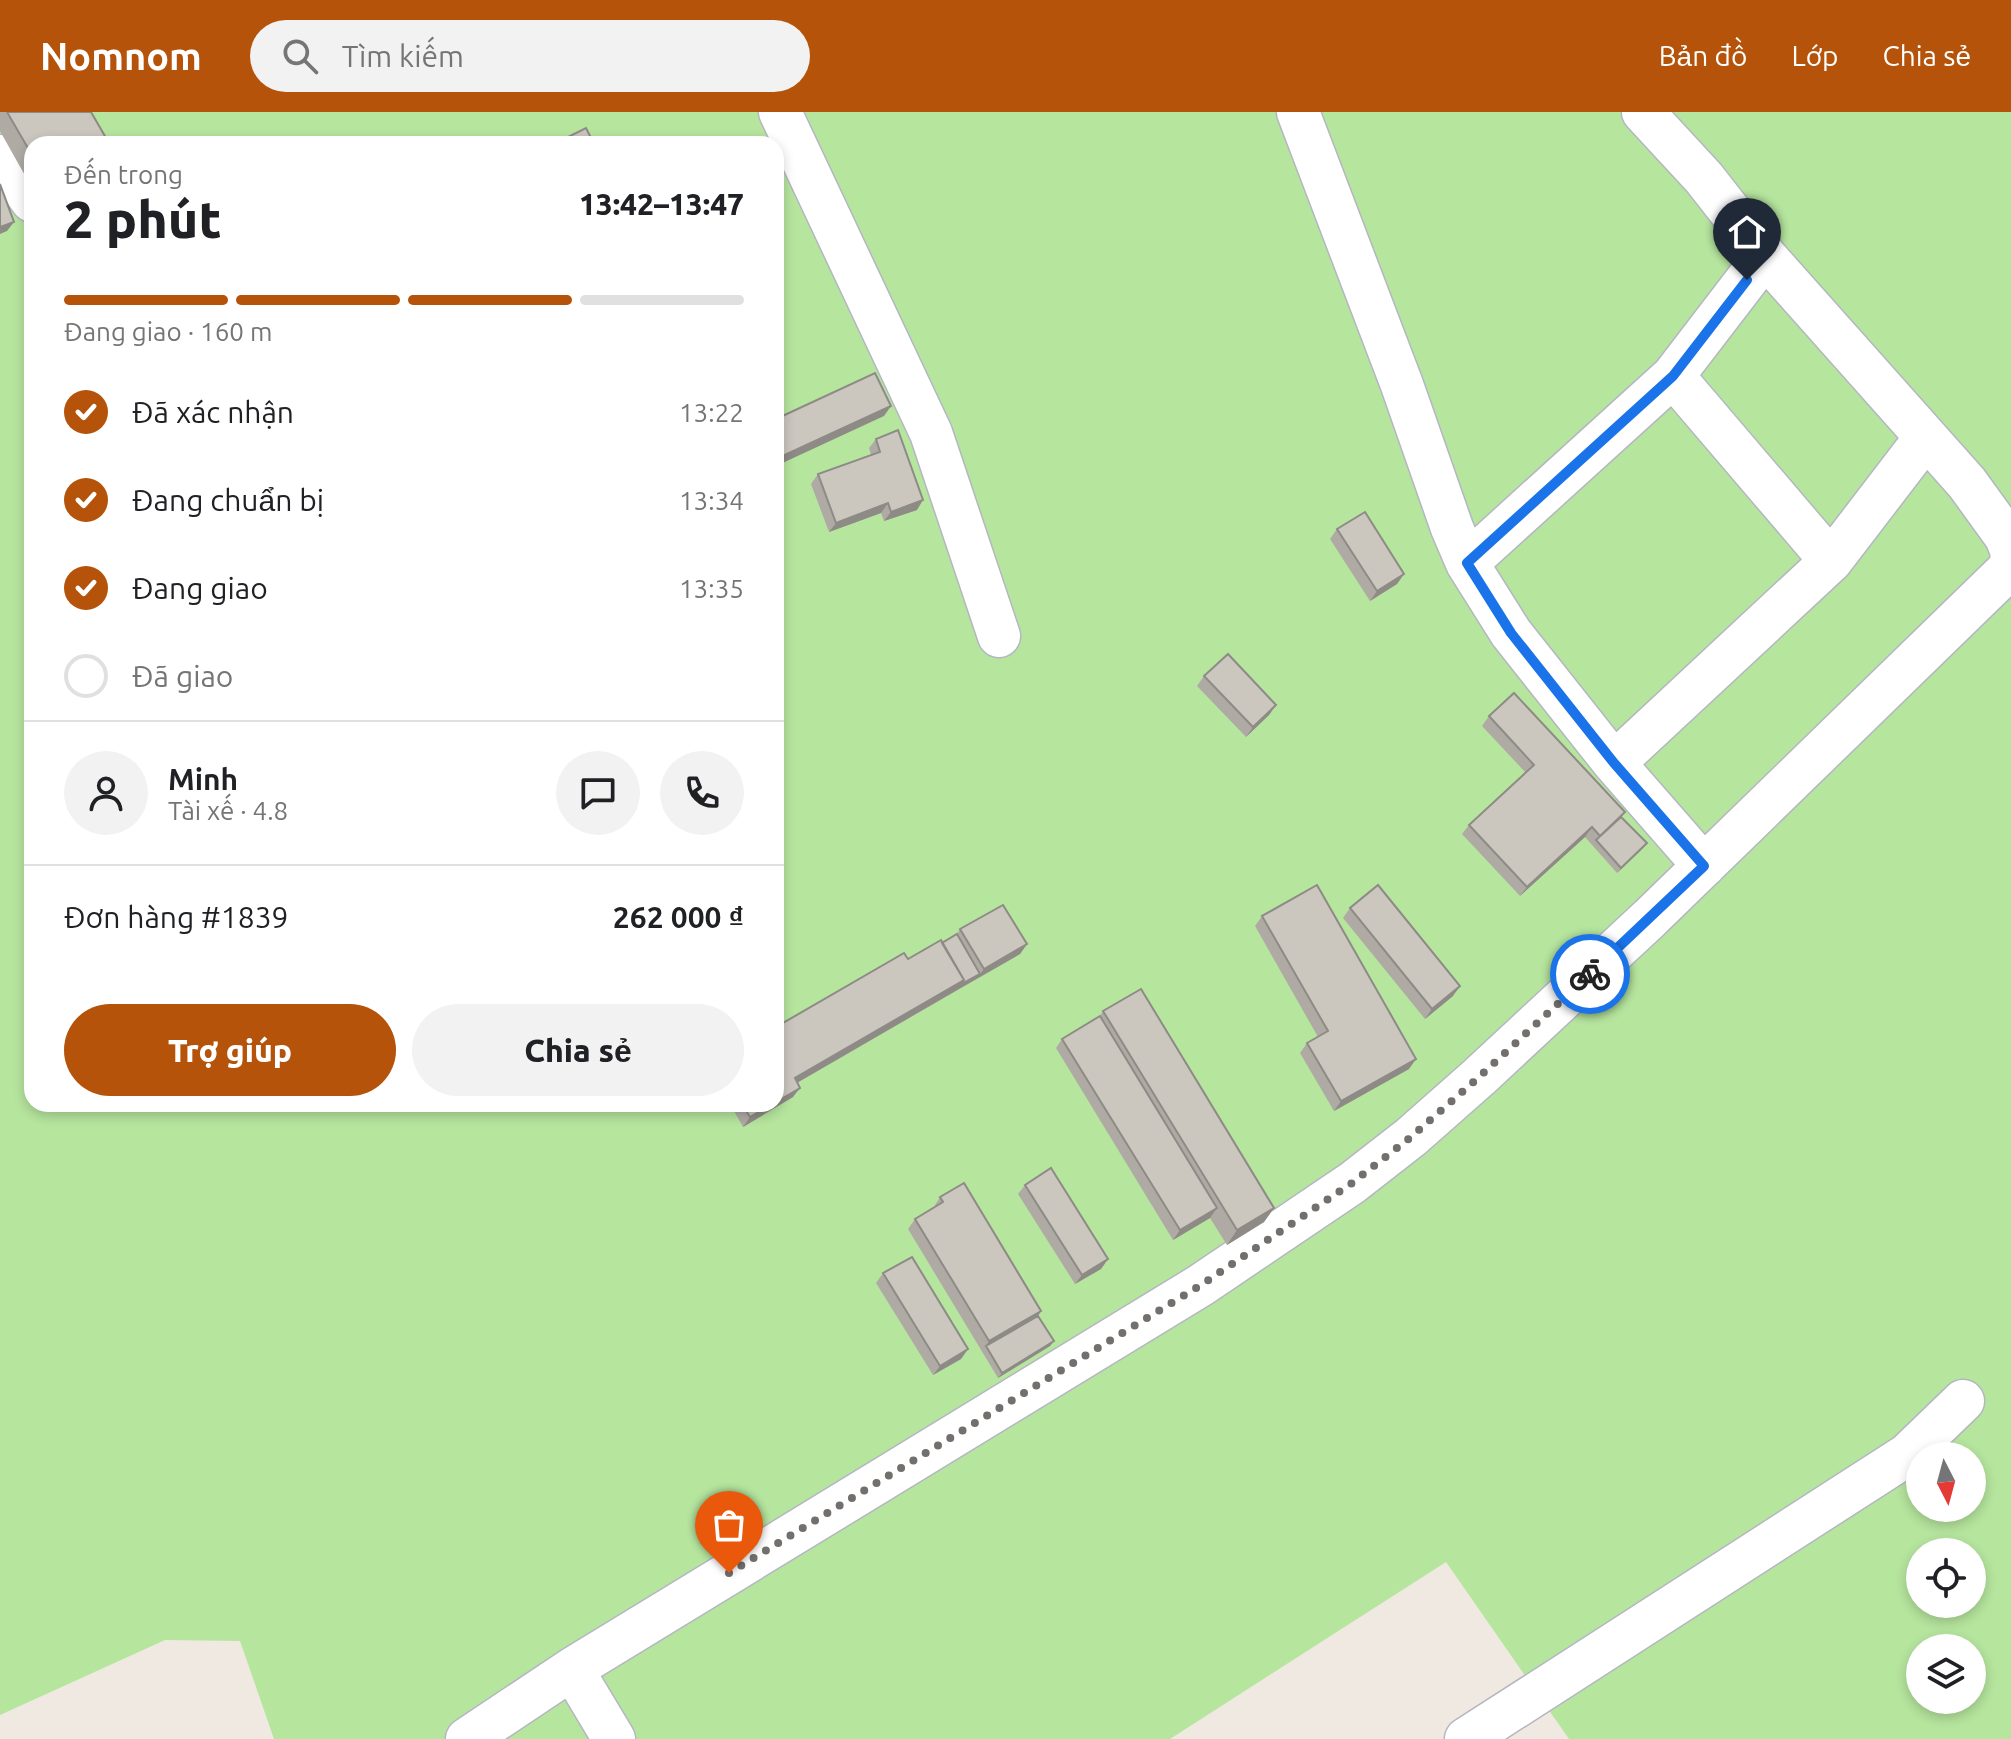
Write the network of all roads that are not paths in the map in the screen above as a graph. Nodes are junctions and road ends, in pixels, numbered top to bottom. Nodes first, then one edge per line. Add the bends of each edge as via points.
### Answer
1 (780, 112) edge
2 (1298, 112) edge
3 (1654, 124) edge
4 (0, 156) edge
5 (24, 190) edge
6 (1765, 256) junction
7 (1673, 376) junction
8 (1926, 437) junction
9 (2011, 550) edge
10 (1831, 561) junction
11 (2011, 561) edge
12 (1467, 563) junction
13 (999, 636) dead end
14 (1614, 763) junction
15 (1704, 866) junction
16 (1963, 1401) dead end
17 (572, 1669) junction
18 (467, 1739) edge
19 (614, 1739) edge
20 (1466, 1739) edge

1 - 13 street via 931,433
2 - 12 street
3 - 6 street
4 - 5 street
6 - 7 street
6 - 8 street
7 - 10 street
7 - 12 street
8 - 9 street via 1967,483
8 - 10 street
10 - 14 street
11 - 15 street via 2009,569
12 - 14 street via 1511,633
14 - 15 street
15 - 17 street via 1479,1077 1352,1183 1201,1285
16 - 20 street via 1907,1455
17 - 18 street
17 - 19 street

